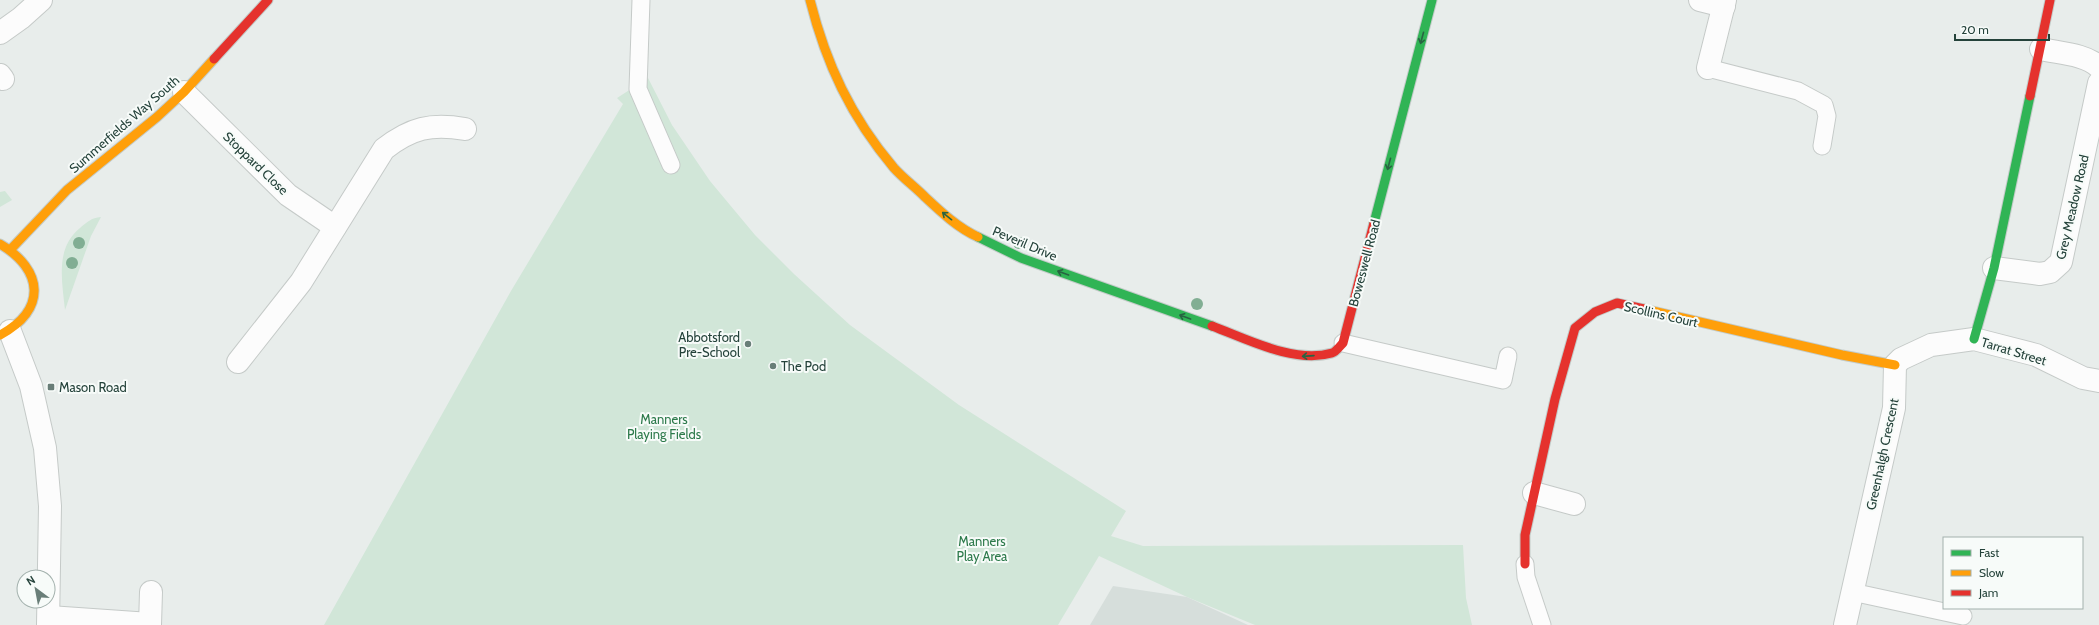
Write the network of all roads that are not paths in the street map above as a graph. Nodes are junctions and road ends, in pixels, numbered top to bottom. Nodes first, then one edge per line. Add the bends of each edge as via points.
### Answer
1 (41, 0) edge
2 (268, 0) edge
3 (641, 0) edge
4 (810, 0) edge
5 (1432, 0) edge
6 (1700, 0) edge
7 (2050, 0) edge
8 (1724, 3) edge
9 (0, 33) edge
10 (2041, 49) junction
11 (2099, 67) edge
12 (1708, 68) joint
13 (2099, 83) edge
14 (184, 92) junction
15 (465, 129) dead end
16 (1822, 146) dead end
17 (672, 165) dead end
18 (335, 227) junction
19 (0, 244) edge
20 (11, 249) junction
21 (1994, 268) junction
22 (5, 333) edge
23 (1974, 339) junction
24 (1343, 342) junction
25 (1508, 356) dead end
26 (238, 362) dead end
27 (1895, 365) junction
28 (2099, 381) edge
29 (1534, 493) junction
30 (1574, 504) dead end
31 (1525, 564) joint
32 (151, 592) dead end
33 (1852, 592) junction
34 (1963, 616) dead end
35 (48, 621) edge
36 (150, 624) edge
37 (1542, 625) edge
38 (1845, 625) edge

1 - 9 street via 22,18
2 - 14 street, Summerfields Way South
3 - 17 lane via 638,89
24 -> 4 street, Peveril Drive via 1333,353 1302,356 1287,354 1021,258 967,232 894,168 850,108 820,40
5 -> 24 street, Boweswell Road
6 - 8 street
7 - 10 street
8 - 12 street
10 - 11 street via 2086,59
10 - 21 street
12 - 16 lane via 1798,91 1824,105 1827,116
13 - 21 street, Grey Meadow Road via 2061,262 2050,272 2040,274
14 - 18 street, Stoppard Close via 288,195
14 - 20 street, Summerfields Way South via 66,190
15 - 18 street via 449,126 421,128 400,137 384,149
18 - 26 street via 301,282
19 - 20 street
20 - 22 street via 26,262 33,280 33,300 25,318
21 - 23 street
22 - 35 street via 31,386 45,448 50,506
23 - 27 street via 1931,345 1905,356
23 - 28 street, Tarrat Street via 2036,355 2083,378
24 - 25 lane via 1503,380
27 - 29 street, Scollins Court via 1617,303 1595,312 1575,328 1555,399
27 - 33 street, Greenhalgh Crescent via 1894,408
29 - 30 street
29 - 31 street, Scollins Court via 1525,535
31 - 37 lane via 1526,577
32 - 36 street
33 - 34 lane
33 - 38 street, Greenhalgh Crescent
35 - 36 street

